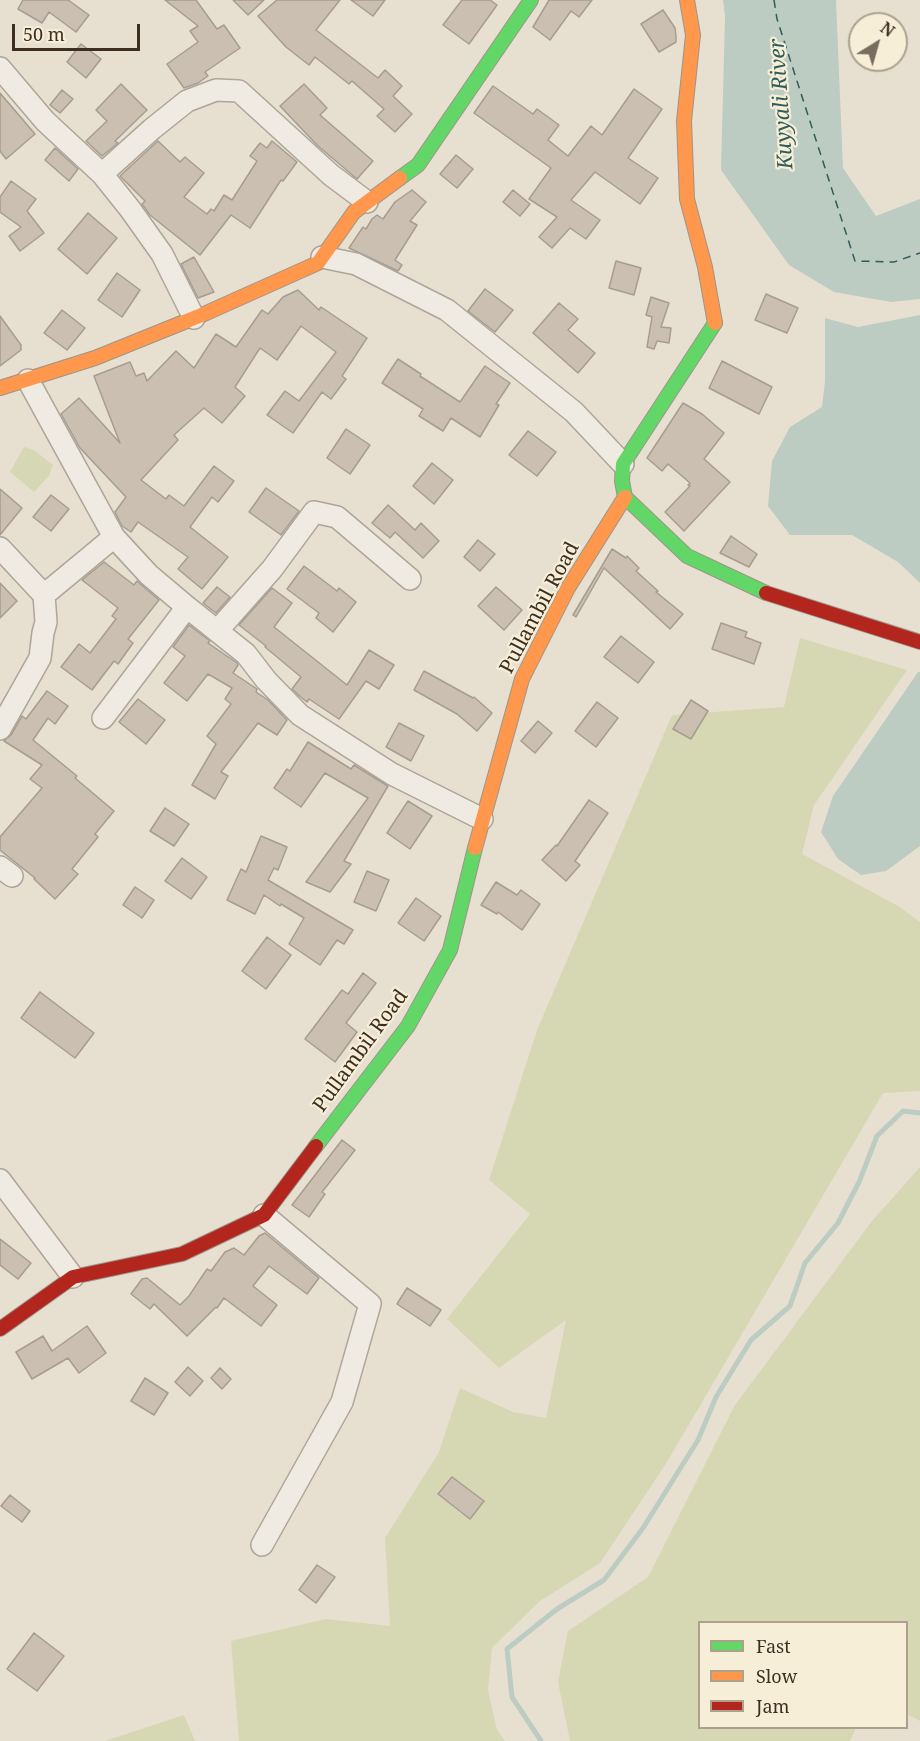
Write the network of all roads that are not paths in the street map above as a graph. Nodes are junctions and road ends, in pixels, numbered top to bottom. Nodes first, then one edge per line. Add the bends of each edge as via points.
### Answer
1 (531, 0) edge
2 (687, 0) edge
3 (0, 68) edge
4 (102, 174) junction
5 (368, 202) junction
6 (322, 257) junction
7 (194, 318) junction
8 (28, 380) junction
9 (0, 388) edge
10 (623, 464) junction
11 (626, 497) junction
12 (114, 537) junction
13 (0, 548) edge
14 (410, 579) dead end
15 (44, 595) junction
16 (186, 607) junction
17 (217, 631) junction
18 (920, 642) edge
19 (103, 718) dead end
20 (0, 729) edge
21 (482, 819) junction
22 (0, 1180) edge
23 (264, 1215) junction
24 (73, 1277) junction
25 (0, 1329) edge
26 (262, 1545) dead end

1 - 5 street via 418,165
2 - 10 street via 693,35 684,121 687,198 715,325
3 - 4 street via 45,121
4 - 5 street via 187,101 216,90 239,91 331,175
4 - 7 street via 162,254
5 - 6 street via 354,212
6 - 7 street via 318,263
6 - 10 street via 356,264 447,310 574,412
7 - 8 street
8 - 9 street
8 - 12 street
10 - 11 street
11 - 18 street via 687,556 772,596
11 - 21 street, Pullambil Road via 568,588 522,679
12 - 15 street
12 - 16 street
13 - 15 street
14 - 17 street via 337,517 314,512 272,570
15 - 20 street via 46,622 40,658
16 - 17 street
16 - 19 street
17 - 21 street via 246,654 300,715 392,774
21 - 23 street, Pullambil Road via 450,950 408,1026
22 - 24 street
23 - 24 street, Pullambil Road via 182,1254
23 - 26 street via 370,1304 342,1402
24 - 25 street, Pullambil Road

